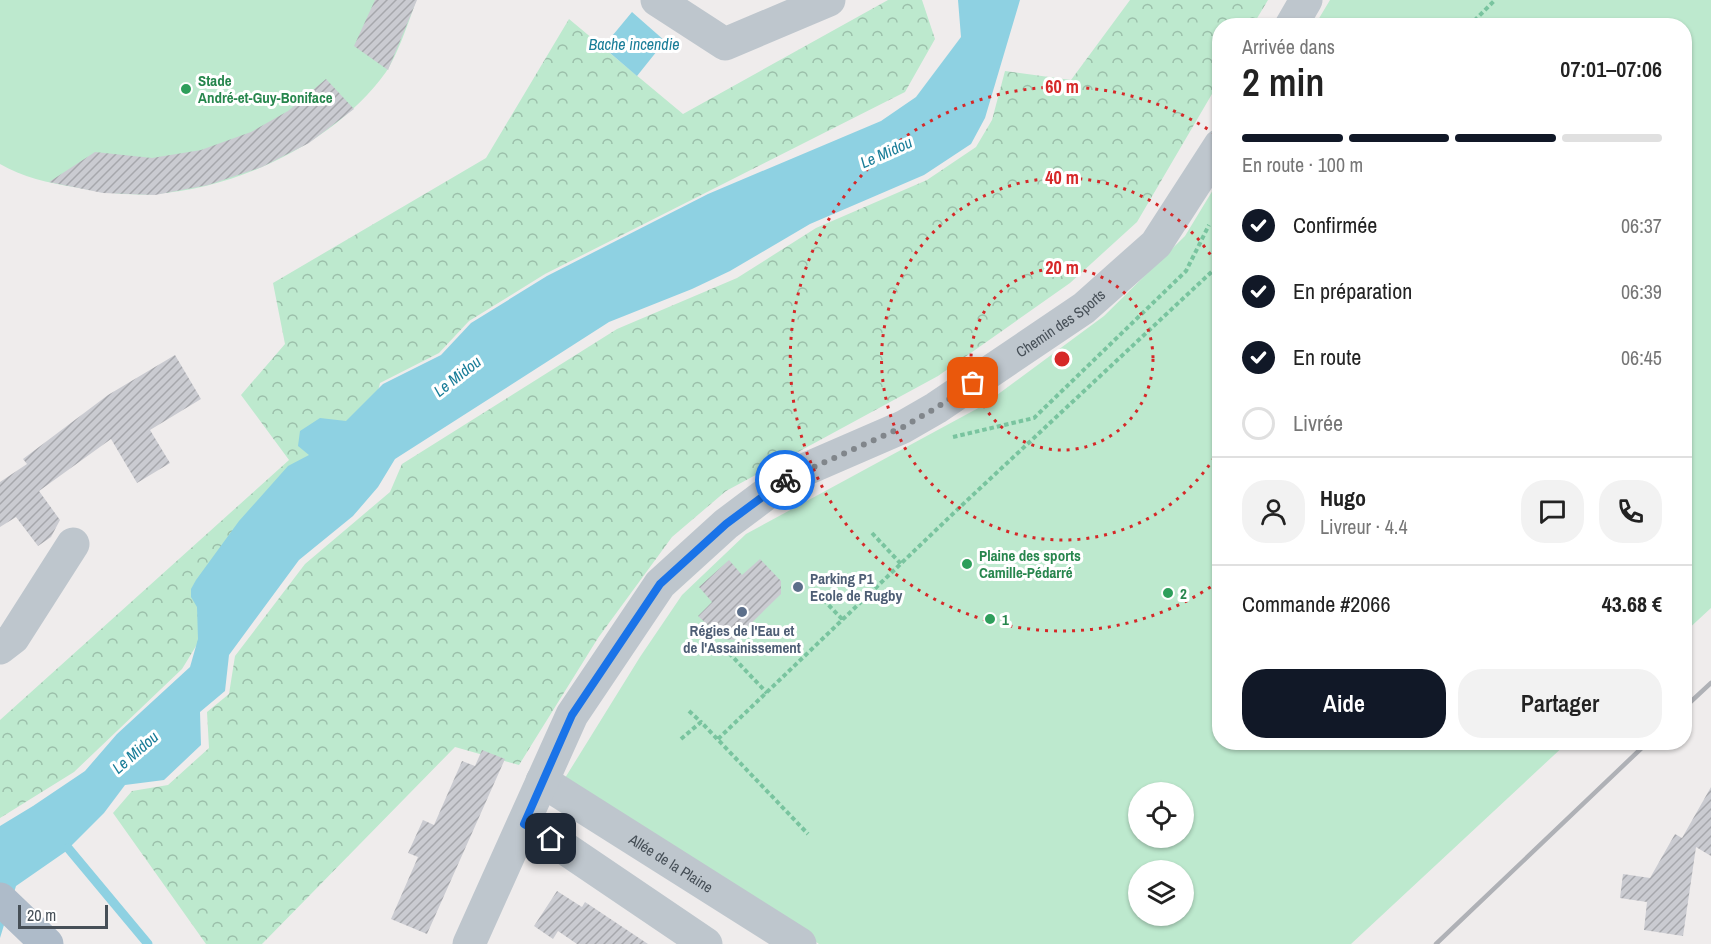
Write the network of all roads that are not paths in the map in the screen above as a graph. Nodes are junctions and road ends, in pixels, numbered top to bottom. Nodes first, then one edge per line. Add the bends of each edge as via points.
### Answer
1 (657, 0) edge
2 (829, 0) edge
3 (1306, 0) edge
4 (1296, 18) edge
5 (1212, 157) edge
6 (73, 544) dead end
7 (4, 635) edge
8 (542, 781) junction
9 (524, 824) junction
10 (0, 899) edge
11 (47, 944) edge
12 (469, 944) edge
13 (706, 944) edge
14 (800, 944) edge

1 - 2 street via 724,44
3 - 4 street
5 - 8 street, Chemin des Sports via 1156,244 1084,308 911,423 790,476 726,524 660,584 572,715
6 - 7 street
8 - 9 street, Chemin des Sports
8 - 14 street, Allée de la Plaine
9 - 12 street, Chemin des Sports
9 - 13 street
10 - 11 main road

